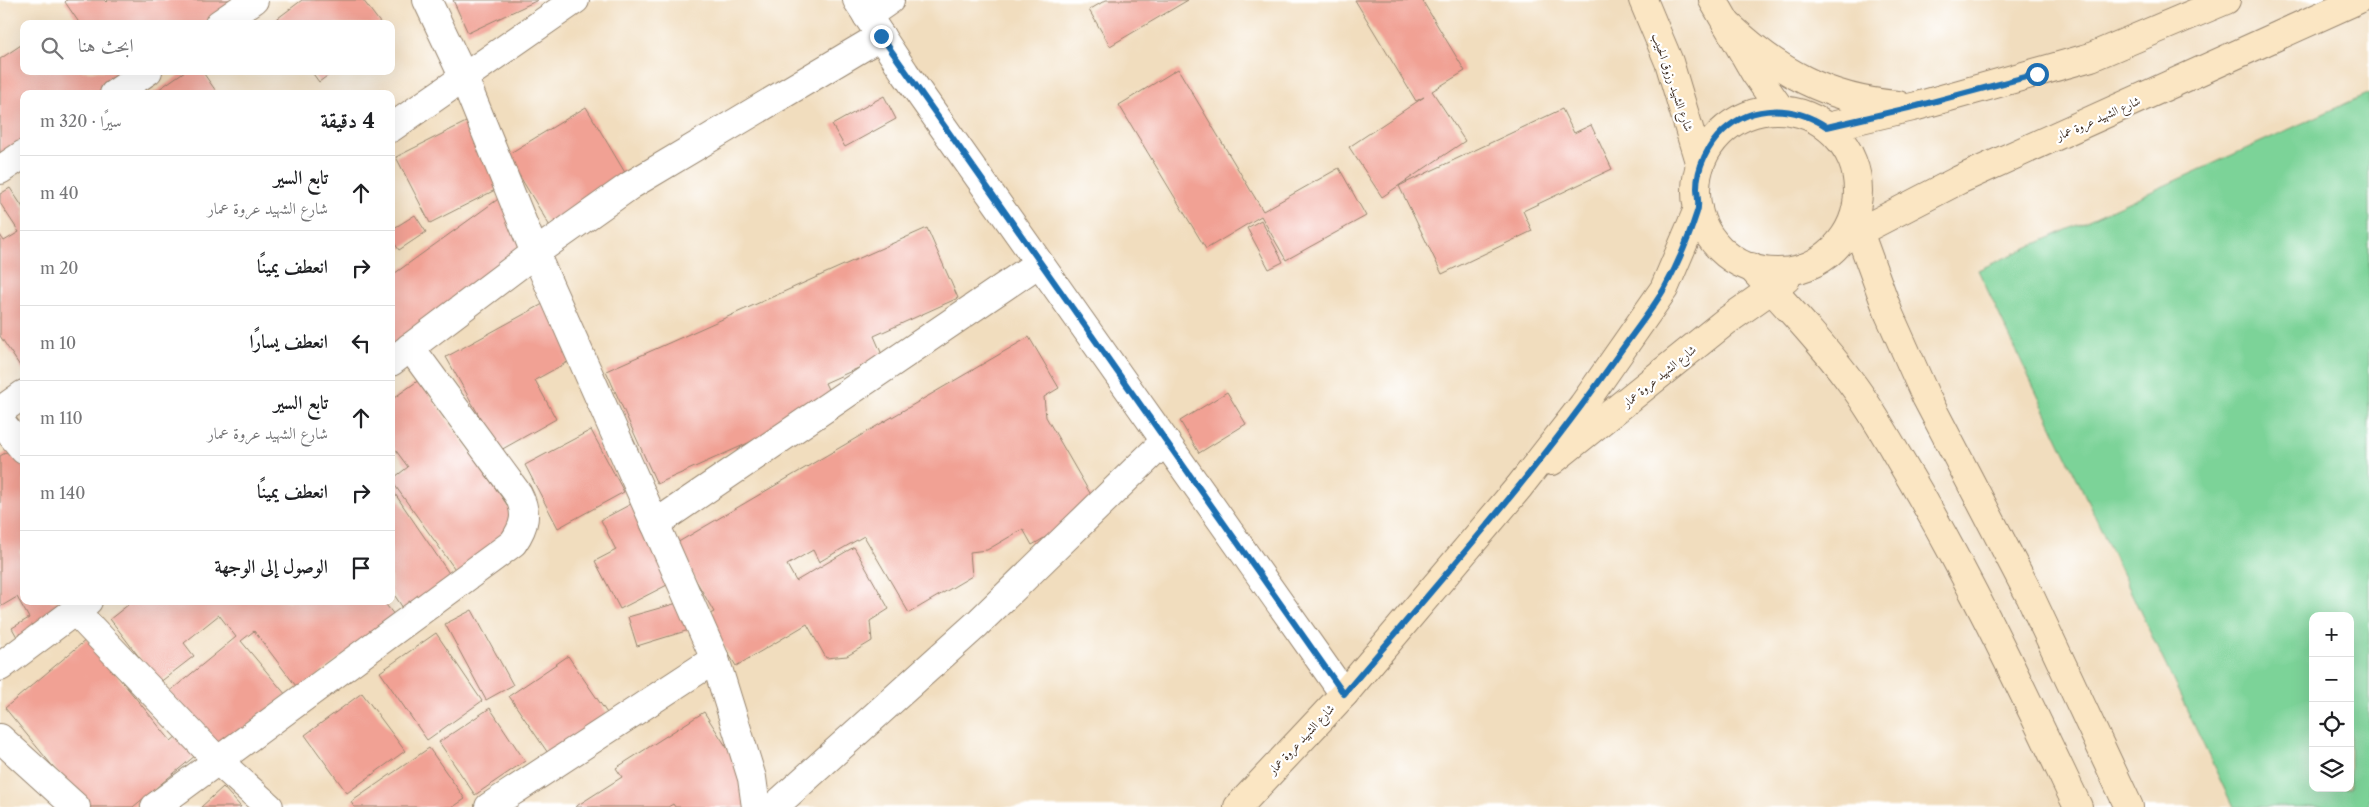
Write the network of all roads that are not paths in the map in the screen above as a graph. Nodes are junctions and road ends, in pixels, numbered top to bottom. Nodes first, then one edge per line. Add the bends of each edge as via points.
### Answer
1 (254, 0) edge
2 (427, 0) edge
3 (575, 0) edge
4 (890, 0) edge
5 (1643, 0) edge
6 (1713, 0) edge
7 (2226, 0) edge
8 (2357, 0) edge
9 (868, 17) edge
10 (224, 20) edge
11 (1727, 24) junction
12 (142, 75) edge
13 (463, 76) junction
14 (120, 90) edge
15 (1917, 106) junction
16 (1780, 110) junction
17 (395, 125) edge
18 (1827, 127) junction
19 (20, 157) edge
20 (1700, 166) junction
21 (0, 170) edge
22 (1698, 209) junction
23 (1852, 231) junction
24 (535, 253) junction
25 (1039, 263) junction
26 (1751, 267) junction
27 (1801, 269) junction
28 (1772, 290) junction
29 (401, 354) edge
30 (20, 397) edge
31 (0, 411) edge
32 (0, 421) edge
33 (1165, 441) junction
34 (20, 445) edge
35 (1519, 487) junction
36 (655, 524) junction
37 (81, 606) edge
38 (716, 660) junction
39 (0, 667) edge
40 (1344, 694) junction
41 (0, 738) edge
42 (217, 760) junction
43 (76, 807) edge
44 (155, 807) edge
45 (269, 807) edge
46 (489, 807) edge
47 (756, 807) edge
48 (774, 807) edge
49 (1238, 807) edge
50 (2078, 807) edge
51 (2129, 807) edge

1 - 10 street
2 - 13 street
3 - 13 street
4 - 9 street
5 - 20 street, شارع الشهيد رزوق الحبيب via 1669,62
6 - 11 street
7 - 15 street via 2091,57
8 - 23 street, شارع الشهيد عروة عمار
9 - 24 street
9 - 25 street
11 - 15 street via 1775,64 1813,86 1882,104
11 - 16 street
12 - 14 street
13 - 17 street
13 - 24 street
15 - 18 street
16 - 18 street via 1813,118
16 - 20 street via 1740,119 1723,131
18 - 23 street via 1844,145 1855,168 1858,194
19 - 21 street
20 - 22 street
22 - 26 street via 1709,234 1727,255
22 - 35 street, شارع الشهيد عروة عمار via 1664,289 1583,405
23 - 27 street via 1823,258
23 - 51 street via 1926,397 2030,596
24 - 29 street
24 - 36 street
25 - 33 street
25 - 36 street
26 - 27 street via 1776,272
26 - 28 street
27 - 28 street, شارع الشهيد عروة عمار
28 - 35 street, شارع الشهيد عروة عمار via 1725,322
28 - 50 street via 1851,382 1937,523 1988,620
29 - 42 street via 518,494 525,517 522,530 513,543
30 - 31 street
32 - 34 street
33 - 40 street
33 - 48 street via 977,624
35 - 40 street, شارع الشهيد عروة عمار
36 - 38 street
37 - 39 street
37 - 42 street
38 - 46 street
38 - 47 street via 752,778
40 - 49 street, شارع الشهيد عروة عمار
41 - 43 street
42 - 44 street
42 - 45 street

